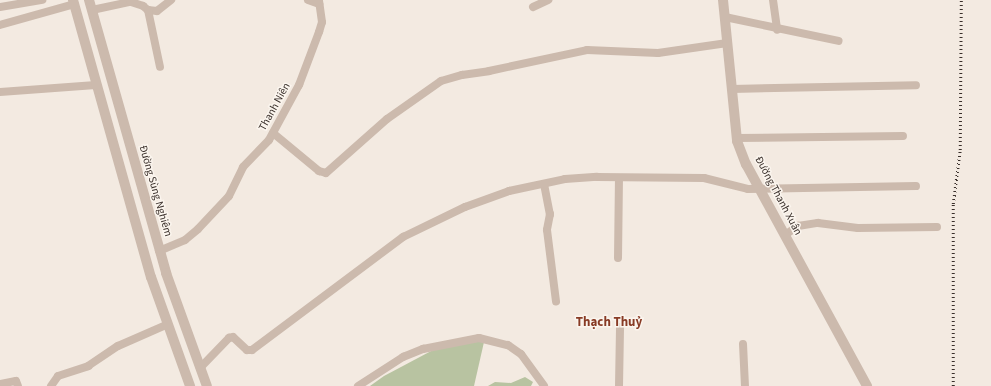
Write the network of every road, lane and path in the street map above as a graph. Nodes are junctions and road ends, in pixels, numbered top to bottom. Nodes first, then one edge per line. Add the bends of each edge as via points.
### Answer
1 (42, 0) edge
2 (171, 0) edge
3 (308, 0) edge
4 (548, 0) edge
5 (723, 0) edge
6 (774, 0) edge
7 (73, 2) edge
8 (319, 2) edge
9 (91, 5) edge
10 (0, 7) edge
11 (532, 7) dead end
12 (148, 10) junction
13 (724, 17) junction
14 (0, 25) edge
15 (777, 30) junction
16 (839, 41) dead end
17 (727, 43) junction
18 (160, 67) dead end
19 (96, 85) junction
20 (916, 85) dead end
21 (732, 89) junction
22 (0, 92) edge
23 (273, 133) junction
24 (903, 136) dead end
25 (737, 138) junction
26 (619, 178) junction
27 (544, 184) junction
28 (916, 186) dead end
29 (758, 188) junction
30 (937, 227) dead end
31 (785, 235) junction
32 (160, 251) junction
33 (618, 258) dead end
34 (556, 301) dead end
35 (166, 325) junction
36 (620, 327) dead end
37 (743, 344) dead end
38 (200, 368) junction
39 (0, 384) edge
40 (187, 385) edge
41 (18, 386) edge
42 (51, 386) edge
43 (207, 386) edge
44 (358, 386) edge
45 (544, 386) edge
46 (619, 386) edge
47 (745, 386) edge
48 (867, 386) edge

1 - 10 street
2 - 12 street via 157,10
3 - 8 street
4 - 11 street
5 - 13 street, Đường Thanh Xuân
6 - 15 street
7 - 14 street
7 - 19 street
8 - 23 street, Thanh Niên via 322,22 319,32 299,85
9 - 12 street via 131,2
9 - 32 street, Đường Sùng Nghiêm
12 - 18 street
13 - 15 street
13 - 17 street, Đường Thanh Xuân
15 - 16 street
17 - 21 street, Đường Thanh Xuân
17 - 23 street via 658,53 587,50 489,71 462,74 441,81 387,119 326,173 319,171
19 - 22 street
19 - 35 street
20 - 21 street
21 - 25 street, Đường Thanh Xuân
23 - 32 street, Thanh Niên via 238,174 229,196 198,229 185,240
24 - 25 street
25 - 29 street, Đường Thanh Xuân
26 - 27 street via 565,179
26 - 29 street via 704,178 724,185
26 - 33 street
27 - 34 street via 550,214 547,230
27 - 38 street via 509,192 465,207 403,237 252,350 247,350 234,337 229,338
28 - 29 street
29 - 31 street, Đường Thanh Xuân
30 - 31 street via 858,228 818,223 798,226
31 - 48 street, Đường Thanh Xuân
32 - 38 street, Đường Sùng Nghiêm
35 - 40 street
35 - 42 street via 118,346 88,366 58,376
36 - 46 street
37 - 47 street
38 - 43 street, Đường Sùng Nghiêm
39 - 41 street via 16,381
44 - 45 street via 402,357 431,347 479,338 496,340 514,350

